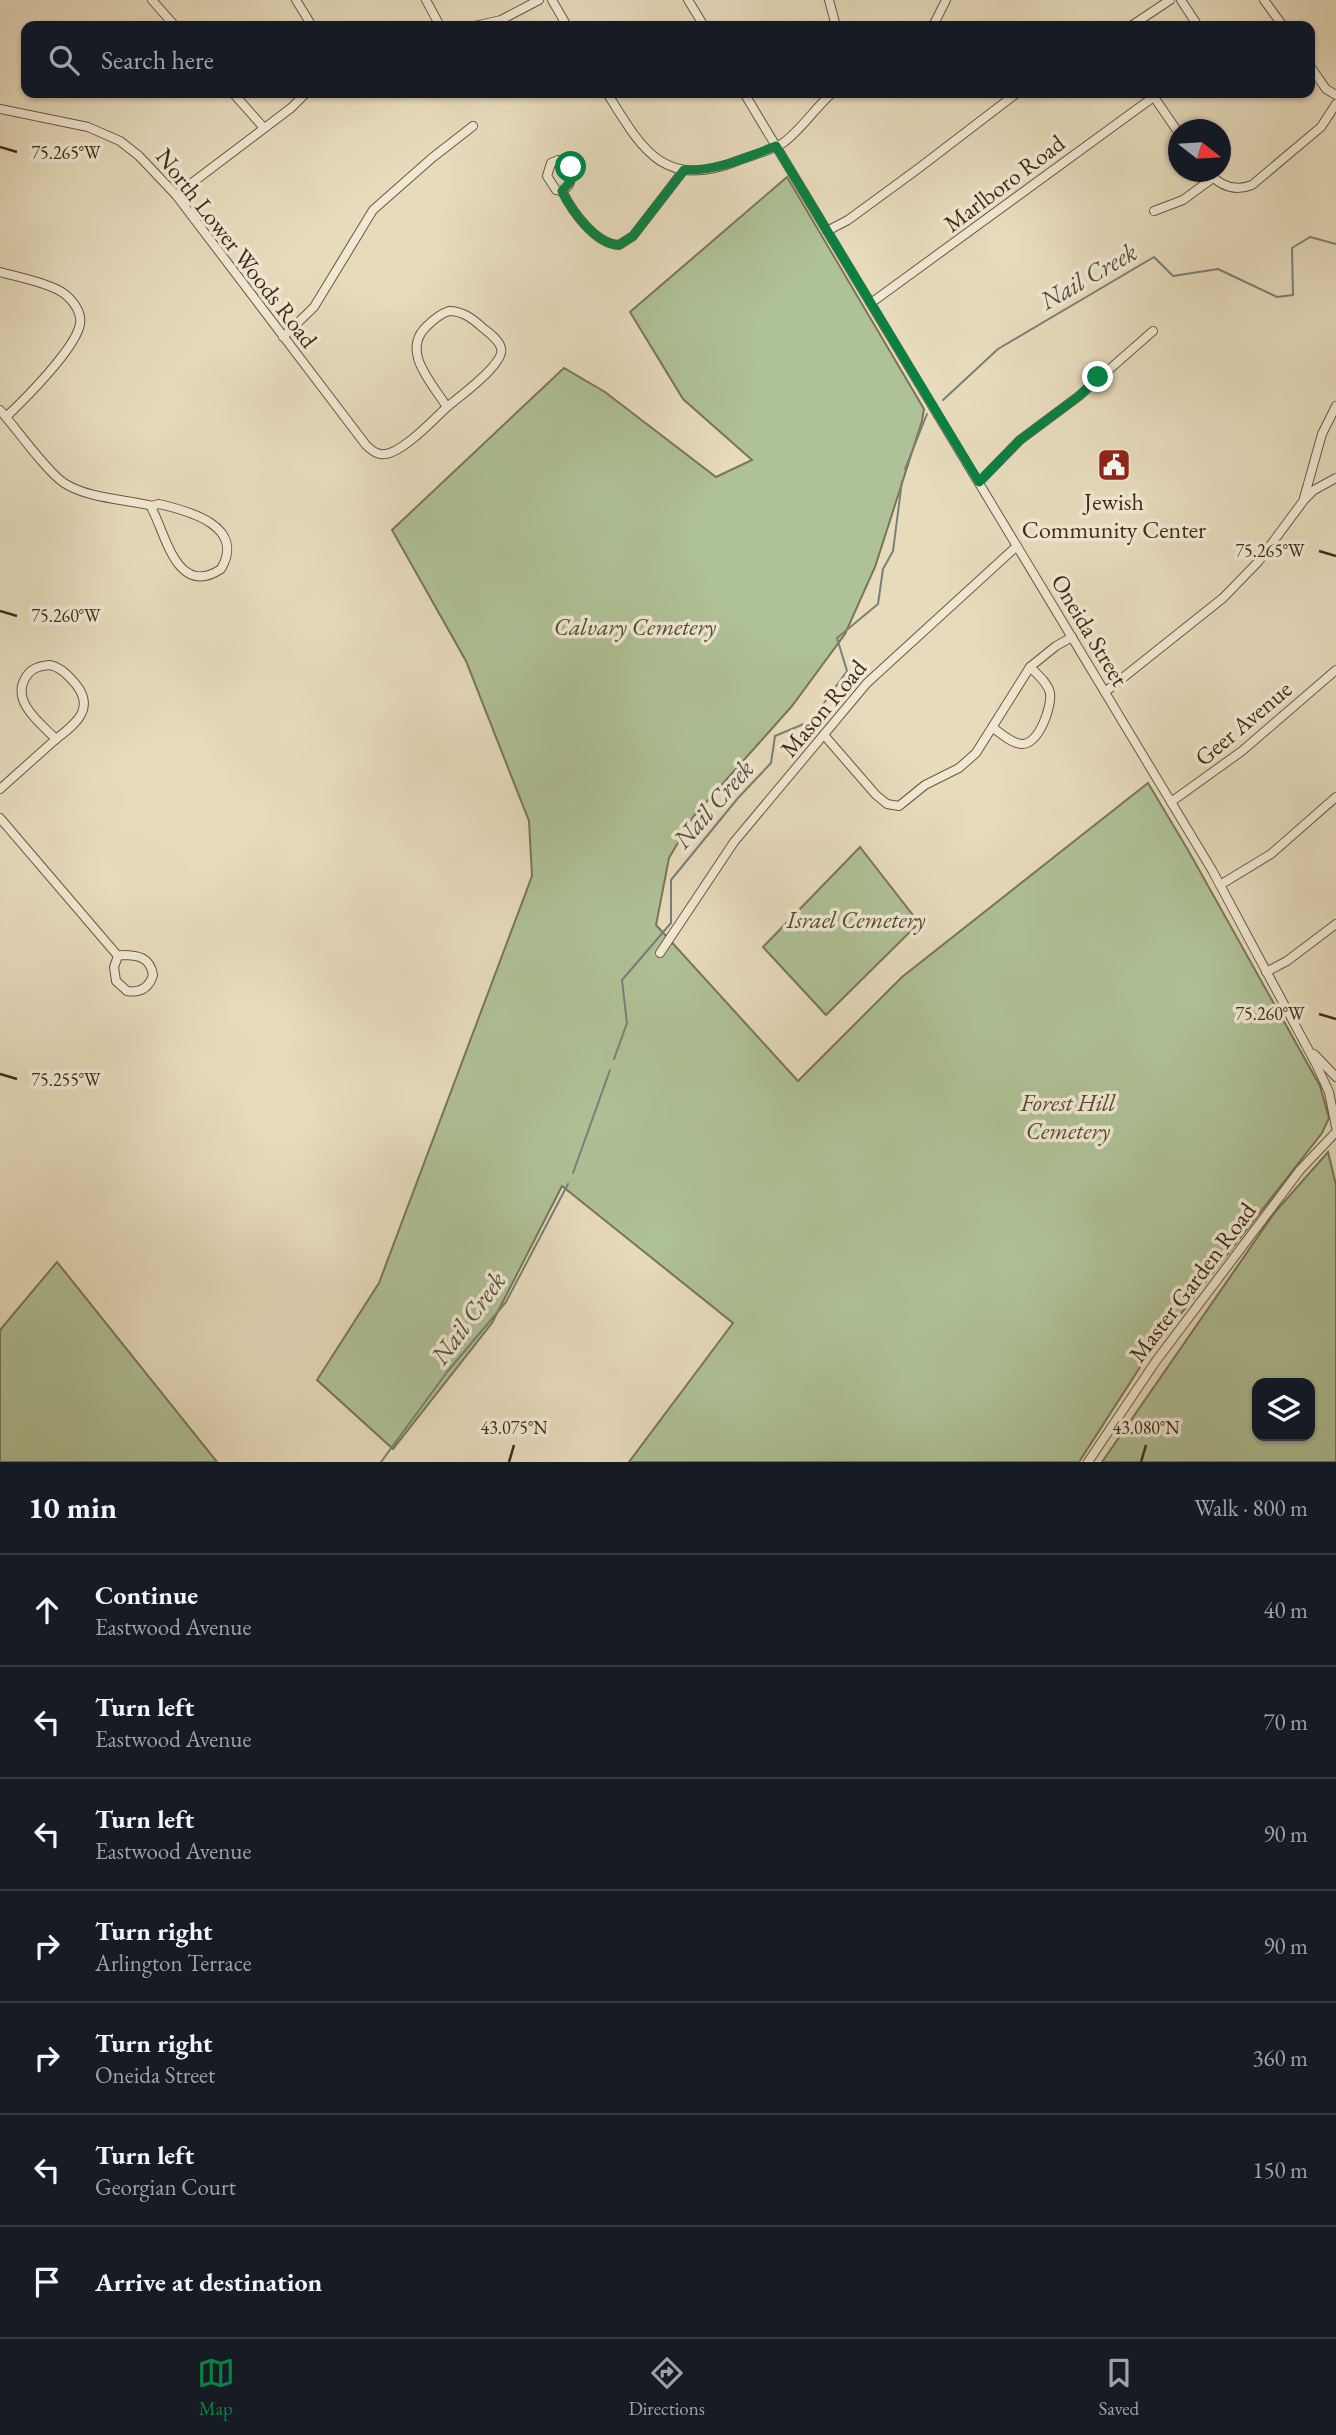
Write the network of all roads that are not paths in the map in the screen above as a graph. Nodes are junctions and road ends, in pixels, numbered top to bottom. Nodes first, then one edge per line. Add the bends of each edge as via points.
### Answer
1 (152, 0) edge
2 (296, 0) edge
3 (426, 0) edge
4 (539, 0) edge
5 (552, 0) edge
6 (688, 0) edge
7 (830, 0) edge
8 (946, 0) edge
9 (1170, 0) edge
10 (1181, 0) edge
11 (1264, 0) edge
12 (171, 21) edge
13 (309, 21) edge
14 (437, 21) edge
15 (496, 21) edge
16 (564, 21) edge
17 (701, 21) edge
18 (835, 21) edge
19 (936, 21) edge
20 (1138, 21) edge
21 (1196, 21) edge
22 (1279, 21) edge
23 (1315, 73) edge
24 (1336, 95) edge
25 (237, 98) edge
26 (300, 98) edge
27 (610, 98) edge
28 (747, 98) edge
29 (827, 98) edge
30 (1010, 98) edge
31 (1152, 98) edge
32 (1158, 98) edge
33 (1336, 104) edge
34 (0, 109) edge
35 (1170, 119) edge
36 (473, 126) dead end
37 (264, 128) junction
38 (776, 146) junction
39 (684, 170) junction
40 (1203, 182) edge
41 (1221, 182) edge
42 (562, 191) dead end
43 (176, 195) junction
44 (1154, 211) dead end
45 (827, 231) junction
46 (0, 272) edge
47 (871, 303) junction
48 (1153, 331) dead end
49 (283, 337) junction
50 (1336, 406) edge
51 (447, 407) junction
52 (3, 413) edge
53 (1336, 478) edge
54 (979, 482) junction
55 (1304, 500) junction
56 (153, 506) junction
57 (1017, 546) junction
58 (1072, 637) junction
59 (1030, 667) junction
60 (1336, 670) edge
61 (1105, 692) junction
62 (993, 729) junction
63 (824, 735) junction
64 (56, 739) junction
65 (0, 789) edge
66 (1336, 797) edge
67 (1171, 802) junction
68 (0, 817) edge
69 (1220, 885) junction
70 (1336, 924) edge
71 (660, 953) dead end
72 (118, 956) junction
73 (1266, 972) junction
74 (1303, 1041) junction
75 (1334, 1071) edge
76 (1336, 1130) edge
77 (1088, 1462) edge

1 - 12 street
2 - 13 street
3 - 14 street
4 - 15 street
5 - 16 street
6 - 17 street
7 - 18 street
8 - 19 street
9 - 20 street
10 - 21 street
11 - 22 street
23 - 24 street
25 - 37 street
26 - 37 street
27 - 39 street via 643,147 664,164
28 - 38 street, Oneida Street
29 - 38 street
30 - 45 street via 909,176
31 - 47 street, Marlboro Road
32 - 35 street
33 - 41 street via 1321,127 1252,185 1228,187
34 - 43 street, North Lower Woods Road via 53,118 108,135 139,156
36 - 49 street via 373,210 314,307
37 - 43 street
38 - 39 street via 723,167
38 - 45 street, Oneida Street
39 - 42 street via 633,236 619,245 603,241 574,212
40 - 44 street via 1183,200
43 - 49 street, North Lower Woods Road
45 - 47 street, Oneida Street
46 - 52 street via 65,294 81,322 66,351
47 - 54 street, Oneida Street
48 - 54 street via 1020,440
49 - 51 street, North Lower Woods Road via 370,449 381,455 394,452
50 - 55 street via 1322,433
51 - 51 street via 493,367 501,353 495,339 454,311 431,322 415,344 417,359
52 - 56 street via 67,485
53 - 55 street
54 - 57 street, Oneida Street
55 - 61 street via 1258,562 1223,598
56 - 56 street via 195,513 215,526 228,550 221,569 202,575 177,564
57 - 58 street, Oneida Street
57 - 63 street, Mason Road via 881,669
58 - 59 street
58 - 61 street, Oneida Street
59 - 62 street
59 - 62 street via 1050,693 1039,731 1023,744
60 - 67 street, Geer Avenue via 1242,751
61 - 67 street, Oneida Street
62 - 63 street via 967,762 925,785 899,806 876,795
63 - 71 street, Mason Road via 734,842
64 - 64 street via 79,719 84,702 80,689 61,669 41,666 27,674 22,694 25,705
64 - 65 street
66 - 69 street via 1271,854
67 - 69 street, Oneida Street
68 - 72 street
69 - 73 street, Oneida Street
70 - 73 street
72 - 72 street via 145,958 153,975 147,987 133,992 119,986 114,967
73 - 74 street, Oneida Street
74 - 75 street
74 - 76 street, Oneida Street via 1329,1092
76 - 77 street, Master Garden Road via 1300,1170 1156,1361

